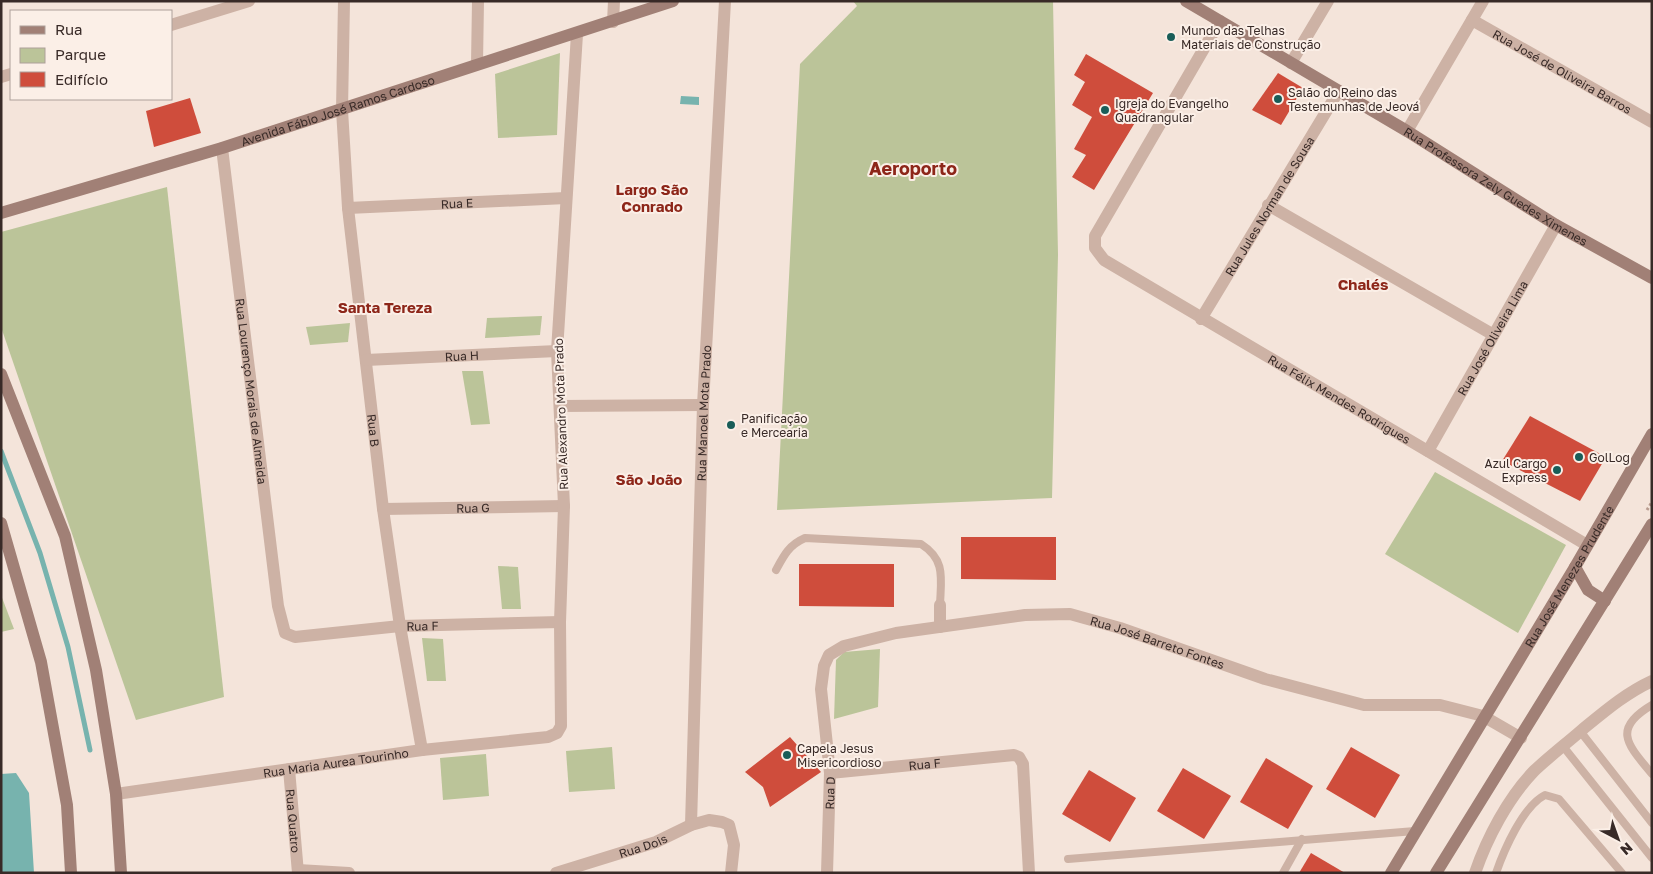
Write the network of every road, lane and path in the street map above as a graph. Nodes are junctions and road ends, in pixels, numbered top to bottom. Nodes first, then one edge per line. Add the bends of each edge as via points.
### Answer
1 (249, 1) edge
2 (344, 1) edge
3 (478, 1) edge
4 (614, 1) edge
5 (673, 1) edge
6 (725, 1) edge
7 (1186, 1) edge
8 (1328, 1) edge
9 (1483, 1) edge
10 (1472, 20) junction
11 (1220, 21) junction
12 (614, 22) junction
13 (172, 25) edge
14 (577, 34) junction
15 (1291, 63) junction
16 (478, 64) junction
17 (1338, 92) junction
18 (342, 110) junction
19 (1652, 122) edge
20 (1408, 131) junction
21 (222, 148) junction
22 (566, 198) junction
23 (1268, 205) junction
24 (348, 208) junction
25 (1, 213) edge
26 (1556, 225) junction
27 (1652, 278) edge
28 (1200, 319) junction
29 (1492, 334) junction
30 (558, 351) junction
31 (366, 360) junction
32 (1, 374) edge
33 (703, 405) junction
34 (560, 406) junction
35 (1652, 434) edge
36 (1428, 451) junction
37 (564, 506) junction
38 (383, 509) junction
39 (1, 522) edge
40 (1652, 524) edge
41 (1587, 545) junction
42 (1575, 567) junction
43 (776, 570) dead end
44 (1605, 601) junction
45 (940, 605) joint
46 (560, 622) junction
47 (400, 626) junction
48 (940, 627) junction
49 (286, 633) joint
50 (829, 656) joint
51 (1652, 681) edge
52 (1652, 705) edge
53 (1483, 716) junction
54 (1580, 731) junction
55 (557, 733) joint
56 (1521, 738) junction
57 (1562, 745) junction
58 (422, 750) junction
59 (289, 770) junction
60 (830, 773) junction
61 (1652, 774) edge
62 (116, 794) junction
63 (1652, 823) edge
64 (691, 825) junction
65 (1415, 831) junction
66 (1302, 839) junction
67 (1652, 858) edge
68 (1068, 860) dead end
69 (298, 871) edge
70 (71, 873) edge
71 (120, 873) edge
72 (348, 873) edge
73 (556, 873) edge
74 (731, 873) edge
75 (827, 873) edge
76 (1030, 873) edge
77 (1282, 873) edge
78 (1391, 873) edge
79 (1436, 873) edge
80 (1475, 873) edge
81 (1496, 873) edge
82 (1622, 873) edge

1 - 13 street
2 - 18 street, Rua B
3 - 16 street
4 - 12 street
5 - 12 street, Avenida Fábio José Ramos Cardoso
6 - 33 street, Rua Manoel Mota Prado
7 - 11 street, Rua Professora Zely Guedes Ximenes
8 - 15 street
9 - 10 street
10 - 19 street, Rua José de Oliveira Barros
10 - 20 street
11 - 15 street, Rua Professora Zely Guedes Ximenes
11 - 28 street, Rua Félix Mendes Rodrigues via 1095,236 1095,248 1104,260
12 - 14 street, Avenida Fábio José Ramos Cardoso
14 - 16 street, Avenida Fábio José Ramos Cardoso
14 - 22 street, Rua Alexandro Mota Prado
15 - 17 street, Rua Professora Zely Guedes Ximenes
16 - 18 street, Avenida Fábio José Ramos Cardoso
17 - 20 street, Rua Professora Zely Guedes Ximenes
17 - 23 street, Rua Jules Norman de Sousa
18 - 21 street, Avenida Fábio José Ramos Cardoso
18 - 24 street, Rua B
20 - 26 street, Rua Professora Zely Guedes Ximenes
21 - 25 street, Avenida Fábio José Ramos Cardoso
21 - 49 street, Rua Lourenço Morais de Almeida via 278,606 281,625
22 - 24 street, Rua E
22 - 30 street, Rua Alexandro Mota Prado
23 - 28 street, Rua Jules Norman de Sousa
23 - 29 street
24 - 31 street, Rua B
26 - 27 street, Rua Professora Zely Guedes Ximenes
26 - 29 street, Rua José Oliveira Lima
28 - 36 street, Rua Félix Mendes Rodrigues
29 - 36 street, Rua José Oliveira Lima
30 - 31 street, Rua H
30 - 34 street, Rua Alexandro Mota Prado
31 - 38 street, Rua B
32 - 62 street via 65,536 96,670
33 - 34 street
33 - 64 street, Rua Manoel Mota Prado
34 - 37 street, Rua Alexandro Mota Prado
35 - 41 street, Rua José Menezes Prudente
36 - 41 street, Rua Félix Mendes Rodrigues
37 - 38 street, Rua G
37 - 46 street, Rua Alexandro Mota Prado
38 - 47 street, Rua B
39 - 70 street via 41,662 67,805
40 - 44 street
41 - 42 street, Rua José Menezes Prudente
42 - 44 street via 1588,590
42 - 53 street, Rua José Menezes Prudente
43 - 45 lane via 787,550 805,538 921,544 933,552 939,562
44 - 56 street
45 - 48 street
46 - 47 street, Rua F
46 - 55 street, Rua Alexandro Mota Prado via 563,720
47 - 49 street, Rua F via 295,637
47 - 58 street, Rua B
48 - 50 street, Rua José Barreto Fontes via 844,646
48 - 53 street, Rua José Barreto Fontes via 1024,615 1070,614 1120,628 1265,679 1364,705 1440,704
50 - 60 street, Rua D via 824,666 821,689
51 - 54 street via 1635,689
52 - 61 lane via 1626,728 1632,750
53 - 56 street, Rua José Barreto Fontes
53 - 65 street, Rua José Menezes Prudente
54 - 57 street
54 - 63 lane
55 - 58 street, Rua Maria Aurea Tourinho via 548,737
56 - 79 street
57 - 67 lane
57 - 80 street via 1517,792 1480,857
58 - 59 street, Rua Maria Aurea Tourinho
59 - 62 street, Rua Maria Aurea Tourinho
59 - 69 street, Rua Quatro
60 - 75 street, Rua D
60 - 76 street, Rua F via 1014,755 1023,764
62 - 71 street
64 - 73 street, Rua Dois via 656,842
64 - 74 street, Rua Dois via 709,820 729,825 734,845
65 - 66 lane
65 - 78 street, Rua José Menezes Prudente
66 - 68 lane
66 - 77 lane
69 - 72 street
81 - 82 lane via 1528,809 1545,795 1559,799

